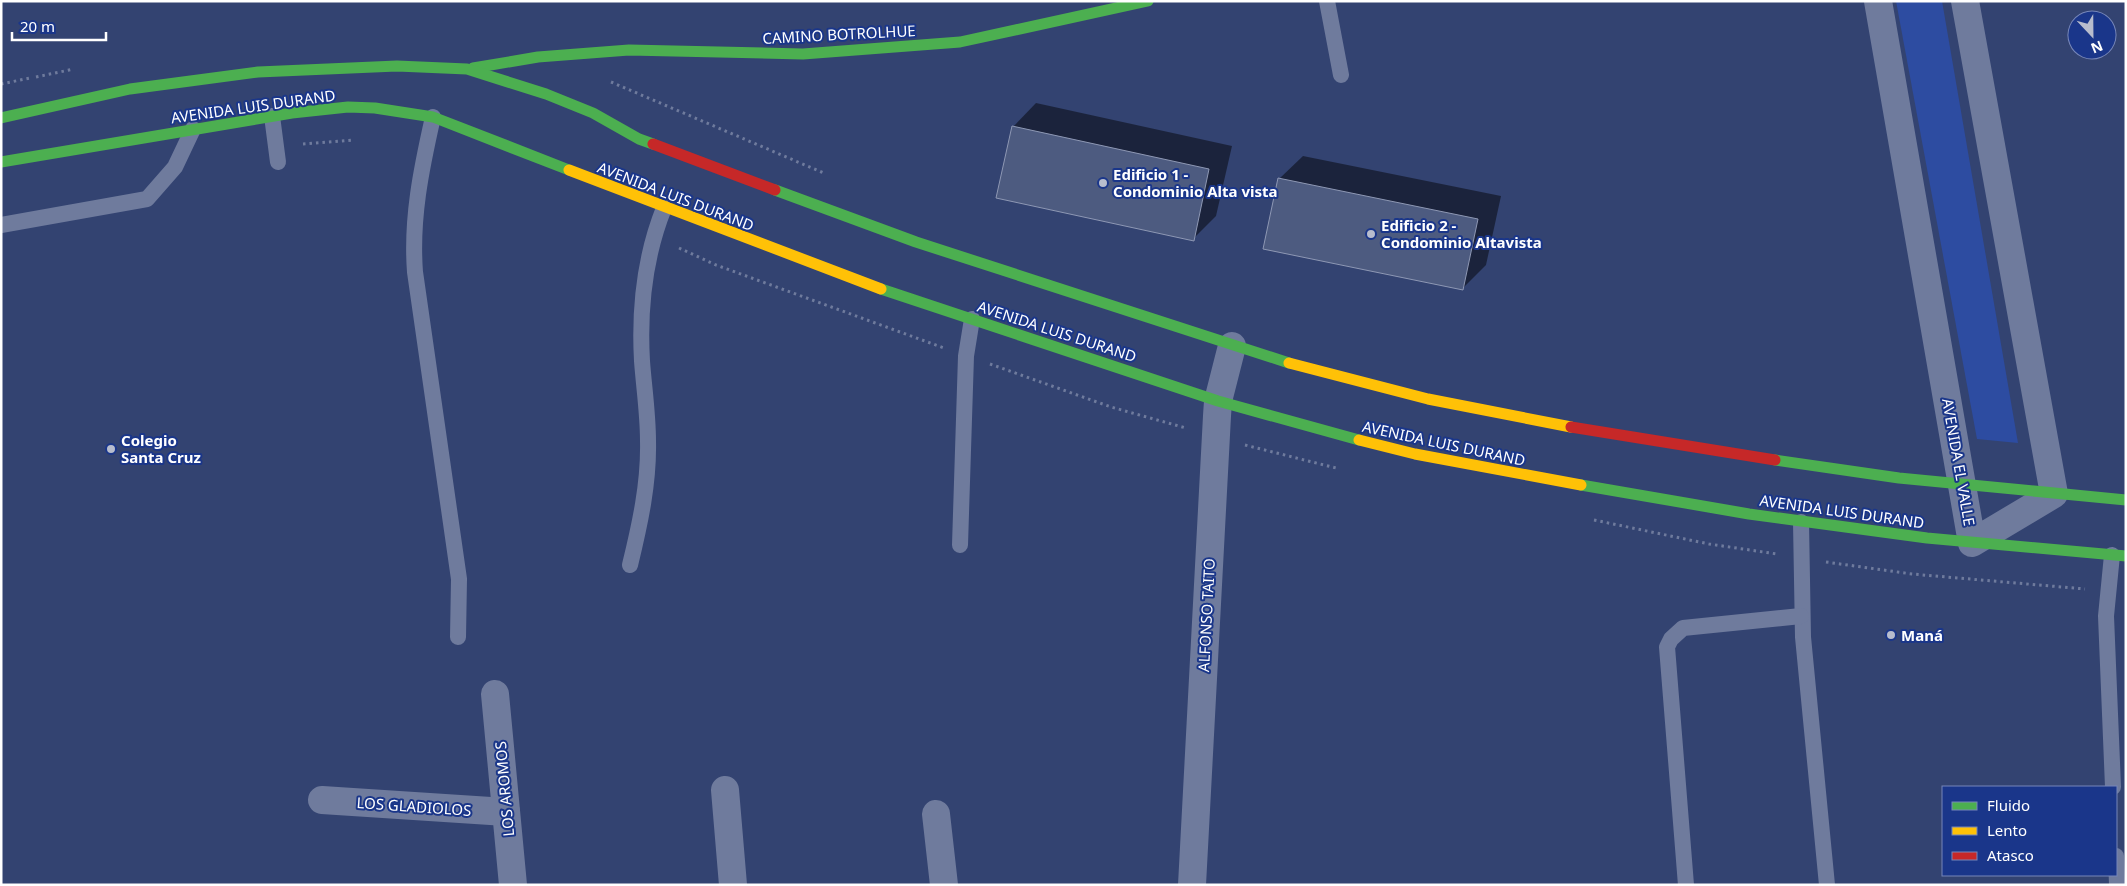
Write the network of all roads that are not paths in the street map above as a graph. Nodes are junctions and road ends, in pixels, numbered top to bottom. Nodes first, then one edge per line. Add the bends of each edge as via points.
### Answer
1 (1148, 1) edge
2 (1327, 1) edge
3 (1878, 1) edge
4 (1966, 1) edge
5 (467, 68) junction
6 (1341, 75) dead end
7 (272, 116) junction
8 (433, 117) junction
9 (1, 118) edge
10 (193, 129) junction
11 (1, 162) edge
12 (278, 162) dead end
13 (664, 208) junction
14 (1, 225) edge
15 (972, 319) junction
16 (1232, 346) junction
17 (1218, 401) junction
18 (1963, 485) junction
19 (2054, 494) junction
20 (2126, 500) edge
21 (1801, 522) junction
22 (1972, 543) junction
23 (960, 545) dead end
24 (2119, 556) edge
25 (630, 565) dead end
26 (1801, 616) junction
27 (458, 638) dead end
28 (495, 694) dead end
29 (2113, 786) edge
30 (726, 790) dead end
31 (322, 800) dead end
32 (506, 812) junction
33 (936, 814) dead end
34 (513, 885) edge
35 (732, 885) edge
36 (944, 885) edge
37 (1192, 885) edge
38 (1686, 885) edge
39 (1827, 885) edge

1 - 5 street, CAMINO BOTROLHUE via 960,42 802,54 630,50 538,57
2 - 6 lane
3 - 18 street, AVENIDA EL VALLE
4 - 19 street
5 - 9 street, AVENIDA LUIS DURAND via 397,66 258,72 130,89
5 - 16 street, AVENIDA LUIS DURAND via 546,94 593,113 639,139 916,242
7 - 8 street, AVENIDA LUIS DURAND via 365,106 394,108
7 - 10 street, AVENIDA LUIS DURAND
7 - 12 lane
8 - 13 street, AVENIDA LUIS DURAND
8 - 27 lane via 417,191 413,244 459,579
10 - 11 street, AVENIDA LUIS DURAND
10 - 14 lane via 174,167 146,199
13 - 15 street, AVENIDA LUIS DURAND via 898,295
13 - 25 lane via 652,236 643,286 641,324 648,451 640,524
15 - 17 street, AVENIDA LUIS DURAND
15 - 23 lane via 966,356
16 - 17 street, ALFONSO TAITO
16 - 18 street, AVENIDA LUIS DURAND via 1335,376 1521,418 1758,458
17 - 21 street, AVENIDA LUIS DURAND via 1415,454
17 - 37 street, ALFONSO TAITO
18 - 19 street, AVENIDA LUIS DURAND
18 - 22 street, AVENIDA EL VALLE
19 - 20 street, AVENIDA LUIS DURAND
19 - 22 street, AVENIDA EL VALLE
21 - 22 street, AVENIDA LUIS DURAND
21 - 26 lane
22 - 24 street, AVENIDA LUIS DURAND
24 - 29 lane via 2106,616
26 - 38 lane via 1683,628 1670,639 1667,648
26 - 39 lane
28 - 32 street, LOS AROMOS
30 - 35 street
31 - 32 street, LOS GLADIOLOS
32 - 34 street, LOS AROMOS
33 - 36 street

